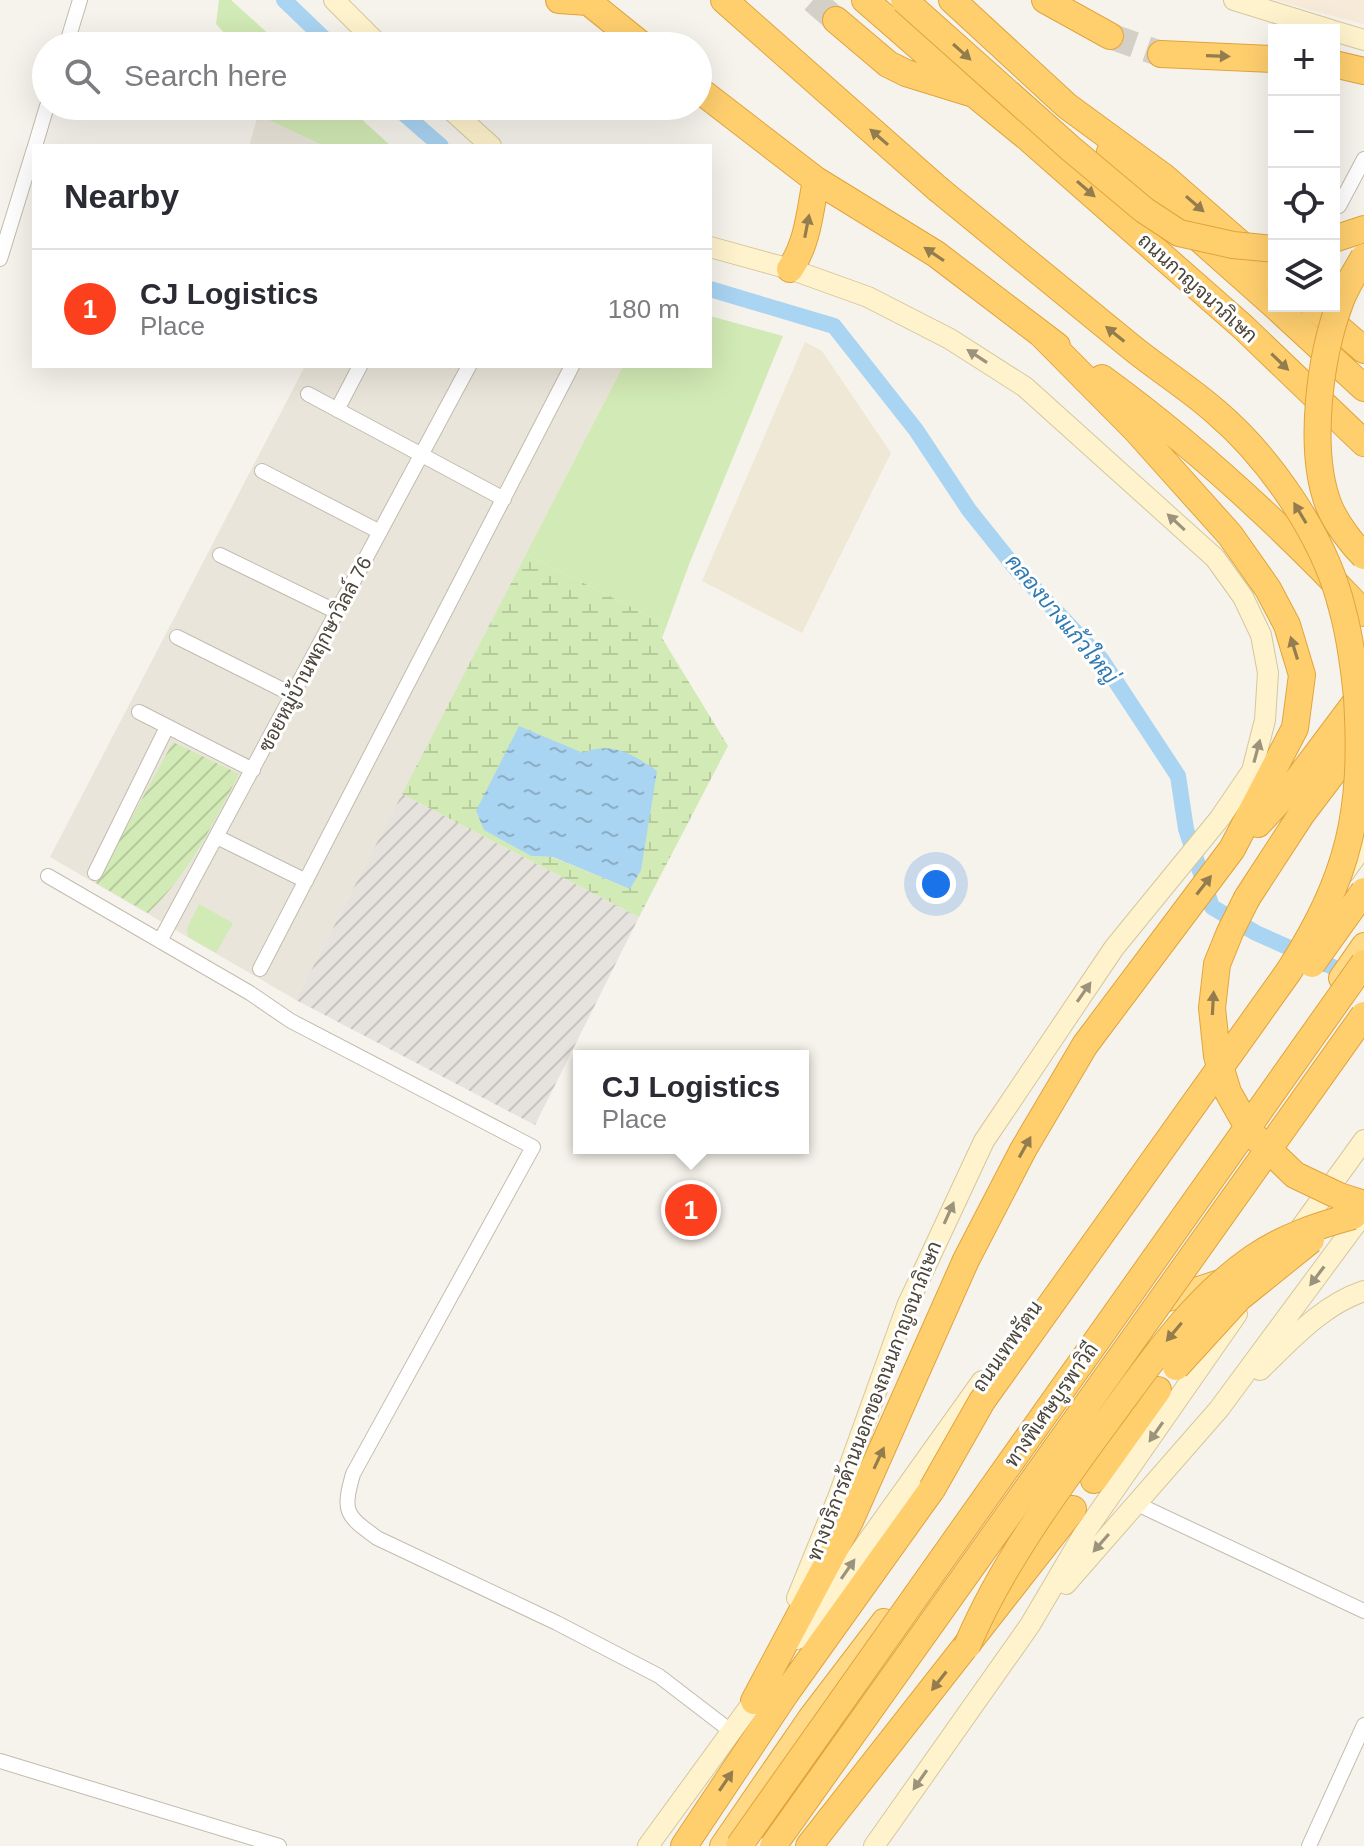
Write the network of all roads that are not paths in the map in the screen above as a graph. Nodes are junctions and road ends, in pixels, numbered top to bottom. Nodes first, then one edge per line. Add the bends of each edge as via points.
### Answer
1 (80, 0) edge
2 (334, 0) edge
3 (559, 0) edge
4 (724, 0) edge
5 (865, 0) edge
6 (904, 0) edge
7 (952, 0) edge
8 (1045, 0) edge
9 (1234, 0) edge
10 (587, 1) edge
11 (836, 20) tunnel mouth
12 (1312, 24) edge
13 (70, 32) edge
14 (366, 32) edge
15 (626, 32) edge
16 (1340, 32) edge
17 (1110, 36) tunnel mouth
18 (1364, 40) edge
19 (1161, 54) tunnel mouth
20 (1268, 59) edge
21 (1340, 63) edge
22 (1364, 63) edge
23 (1340, 65) edge
24 (1364, 71) edge
25 (974, 94) junction
26 (712, 100) edge
27 (43, 120) edge
28 (462, 120) edge
29 (35, 144) edge
30 (489, 144) edge
31 (32, 154) edge
32 (1364, 159) edge
33 (816, 180) junction
34 (1340, 204) edge
35 (1364, 229) edge
36 (1340, 237) edge
37 (712, 248) edge
38 (1364, 257) edge
39 (0, 259) edge
40 (1264, 266) edge
41 (790, 269) junction
42 (1281, 312) edge
43 (1320, 312) edge
44 (1042, 335) junction
45 (1364, 350) edge
46 (359, 368) edge
47 (468, 368) edge
48 (571, 368) edge
49 (1364, 388) edge
50 (308, 394) dead end
51 (337, 410) junction
52 (1364, 443) edge
53 (422, 455) junction
54 (262, 471) dead end
55 (504, 499) junction
56 (380, 532) junction
57 (220, 555) dead end
58 (1364, 556) edge
59 (337, 612) junction
60 (1364, 613) edge
61 (177, 637) dead end
62 (1364, 691) edge
63 (293, 695) junction
64 (139, 712) dead end
65 (167, 727) junction
66 (1364, 732) edge
67 (253, 770) junction
68 (217, 837) junction
69 (1364, 845) edge
70 (1232, 849) junction
71 (95, 873) dead end
72 (48, 876) dead end
73 (306, 881) junction
74 (1364, 891) edge
75 (160, 941) junction
76 (1364, 945) edge
77 (1364, 963) edge
78 (260, 969) dead end
79 (1364, 1015) edge
80 (1364, 1023) edge
81 (1364, 1140) edge
82 (1361, 1212) edge
83 (1273, 1264) junction
84 (1364, 1291) edge
85 (1168, 1299) junction
86 (1176, 1367) dead end
87 (1158, 1390) dead end
88 (1219, 1409) junction
89 (1094, 1480) dead end
90 (932, 1489) junction
91 (1135, 1503) junction
92 (1073, 1509) dead end
93 (1364, 1611) edge
94 (1030, 1625) junction
95 (967, 1646) junction
96 (754, 1701) junction
97 (1364, 1725) edge
98 (732, 1732) junction
99 (0, 1761) edge
100 (279, 1846) edge
101 (648, 1846) edge
102 (684, 1846) edge
103 (722, 1846) edge
104 (739, 1846) edge
105 (773, 1846) edge
106 (781, 1846) edge
107 (809, 1846) edge
108 (874, 1846) edge
109 (1309, 1846) edge

1 - 13 street
2 - 14 main road
3 - 10 highway
90 -> 4 highway, bridge via 982,1401 1313,934 1351,848 1363,748 1342,607 1318,543 1270,469 1217,413 938,189
5 - 25 highway, ถนนกาญจนาภิเษก
6 -> 40 highway, bridge via 1144,210 1179,233 1233,245
7 -> 40 highway via 1067,106 1164,177
8 - 17 highway
9 - 12 main road
10 - 15 highway
11 - 25 highway via 888,64
16 - 18 main road
19 -> 20 highway
21 - 22 highway
23 - 24 highway
25 -> 52 highway, ถนนกาญจนาภิเษก via 1243,327
26 - 33 highway
27 - 29 street
28 - 30 main road
31 - 39 street
32 - 34 street
41 -> 33 highway via 804,240
44 -> 33 highway via 936,254
35 - 36 highway
37 - 41 main road, ทางบริการด้านนอกของถนนกาญจนาภิเษก
38 - 58 highway, bridge via 1341,300 1327,348 1318,443 1329,506
96 -> 41 main road, ทางบริการด้านนอกของถนนกาญจนาภิเษก via 839,1495 907,1306 984,1141 1114,948 1252,771 1265,720 1268,673 1261,635 1243,597 1215,558 1025,387 950,339 868,297
42 - 49 highway
43 - 45 highway
44 - 60 highway, bridge via 1155,416 1301,546
70 -> 44 highway via 1295,728 1302,675 1287,625 1230,535
46 - 51 street
47 - 53 street, ซอยหมู่บ้านพฤกษาวิลล์ 76
48 - 55 street
50 - 51 street
51 - 53 street
53 - 55 street
53 - 56 street, ซอยหมู่บ้านพฤกษาวิลล์ 76
54 - 56 street
55 - 73 street
56 - 59 street, ซอยหมู่บ้านพฤกษาวิลล์ 76
57 - 59 street
59 - 63 street, ซอยหมู่บ้านพฤกษาวิลล์ 76
61 - 63 street
62 - 70 highway via 1292,787
63 - 67 street, ซอยหมู่บ้านพฤกษาวิลล์ 76
64 - 65 street
65 - 67 street
65 - 71 street
82 -> 66 highway, bridge via 1295,1175 1251,1133 1228,1092 1217,1056 1212,1008 1217,964 1247,898
67 - 68 street, ซอยหมู่บ้านพฤกษาวิลล์ 76
68 - 73 street
68 - 75 street, ซอยหมู่บ้านพฤกษาวิลล์ 76
96 -> 69 main road, ถนนเทพรัตน
96 -> 70 highway via 850,1521 966,1260 1023,1150 1085,1045
72 - 75 street
73 - 78 street
74 - 90 highway, bridge
75 - 98 street via 291,1021 533,1147 353,1474 346,1499 352,1519 377,1538 659,1676
76 - 103 highway
77 - 104 highway, ทางพิเศษบูรพาวิถี, bridge
79 - 105 highway, ทางพิเศษบูรพาวิถี, bridge
80 - 85 highway
81 - 83 main road
82 - 86 highway, bridge via 1271,1270
82 -> 88 main road
82 -> 95 highway, bridge via 1280,1241 1224,1280 1180,1325 1068,1476 998,1585
83 - 85 highway
83 -> 94 main road via 1083,1535
84 - 88 main road via 1307,1324
85 - 106 highway
87 - 89 highway
88 - 91 main road
102 -> 90 highway
91 - 93 street
91 -> 94 main road
92 - 95 highway, bridge
94 -> 108 main road
95 -> 107 highway
96 - 98 main road, ถนนเทพรัตน
97 - 109 street
98 - 101 main road, ถนนเทพรัตน
99 - 100 street

